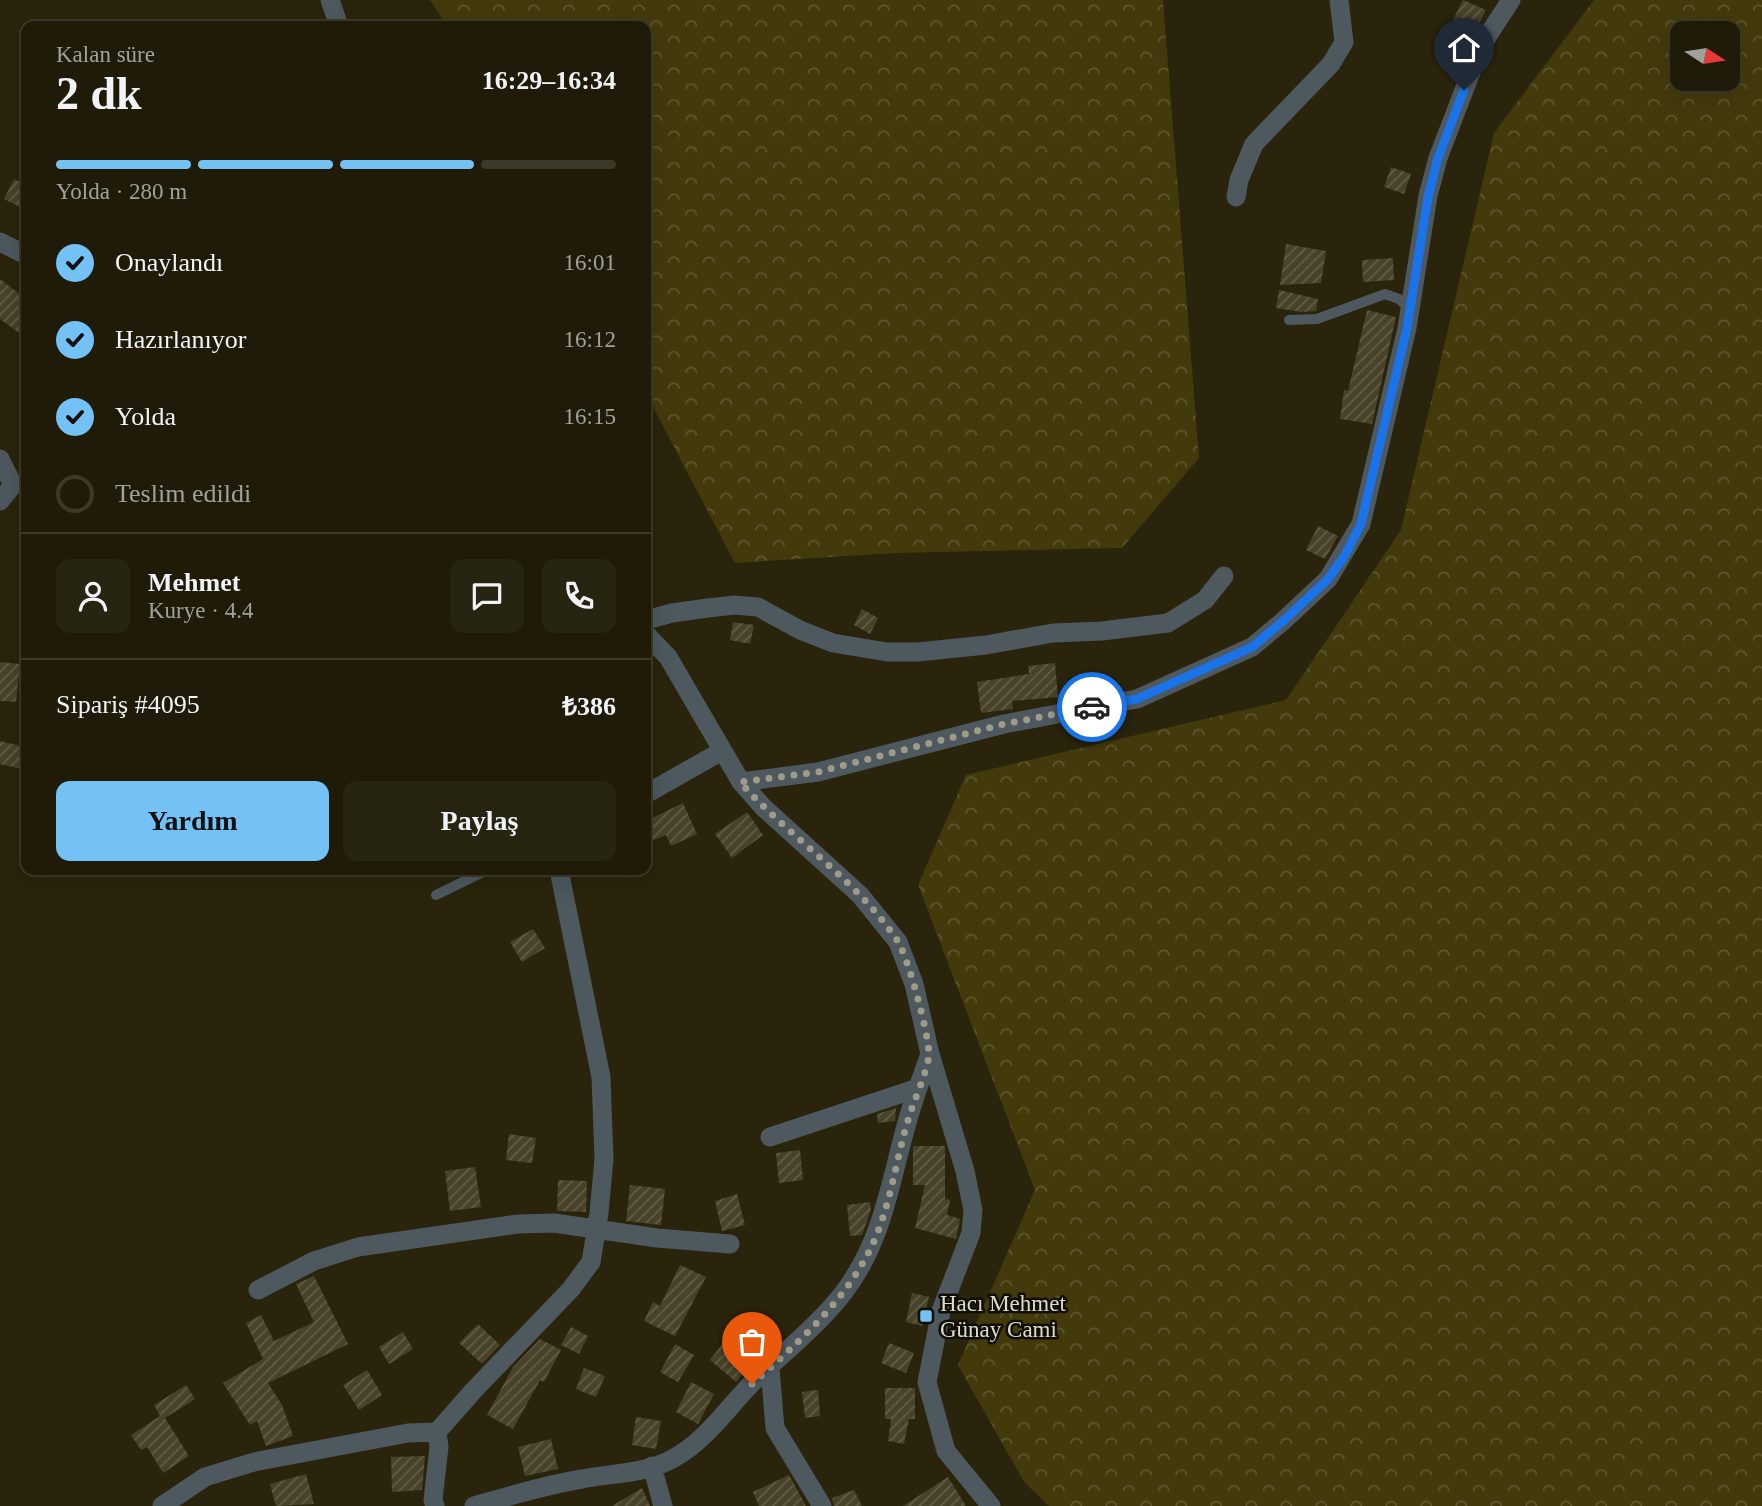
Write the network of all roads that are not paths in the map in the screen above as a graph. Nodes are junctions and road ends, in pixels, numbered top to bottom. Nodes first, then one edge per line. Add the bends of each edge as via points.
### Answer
1 (330, 0) edge
2 (1339, 0) edge
3 (1511, 0) edge
4 (337, 21) edge
5 (1236, 197) dead end
6 (0, 242) edge
7 (21, 252) edge
8 (1410, 309) junction
9 (1289, 320) dead end
10 (0, 459) edge
11 (0, 501) edge
12 (1224, 576) dead end
13 (651, 618) edge
14 (651, 639) edge
15 (722, 751) junction
16 (740, 782) junction
17 (651, 791) edge
18 (477, 875) edge
19 (560, 875) edge
20 (436, 895) dead end
21 (930, 1054) junction
22 (918, 1088) junction
23 (770, 1137) dead end
24 (597, 1229) junction
25 (730, 1244) dead end
26 (258, 1290) dead end
27 (770, 1368) junction
28 (437, 1432) junction
29 (652, 1466) junction
30 (162, 1506) edge
31 (435, 1506) edge
32 (474, 1506) edge
33 (663, 1506) edge
34 (822, 1506) edge
35 (991, 1506) edge

1 - 4 street
2 - 5 street via 1343,42 1331,64 1254,144
3 - 8 street via 1481,46 1438,158
6 - 7 street
8 - 9 lane via 1385,294 1317,318
8 - 16 street via 1361,524 1328,579 1252,647 1137,699 1004,724 818,772
10 - 11 street via 13,485
12 - 13 street via 1205,600 1168,623 918,652 834,643 758,607 734,605
14 - 15 street via 668,657
15 - 16 street
15 - 17 street
16 - 21 street via 860,895 898,942 914,984
18 - 20 lane
19 - 24 street via 601,1077 604,1159
21 - 22 street
21 - 35 street via 973,1210 971,1233 941,1311 927,1382 946,1451
22 - 23 street
22 - 27 street via 893,1185 865,1258 844,1292
24 - 25 street
24 - 26 street via 518,1224 358,1247 314,1261
24 - 28 street via 592,1262 571,1289
27 - 29 street via 706,1434 674,1458
27 - 34 street via 775,1428
28 - 30 street via 408,1433 254,1462 205,1476
28 - 31 street
29 - 32 street
29 - 33 street

